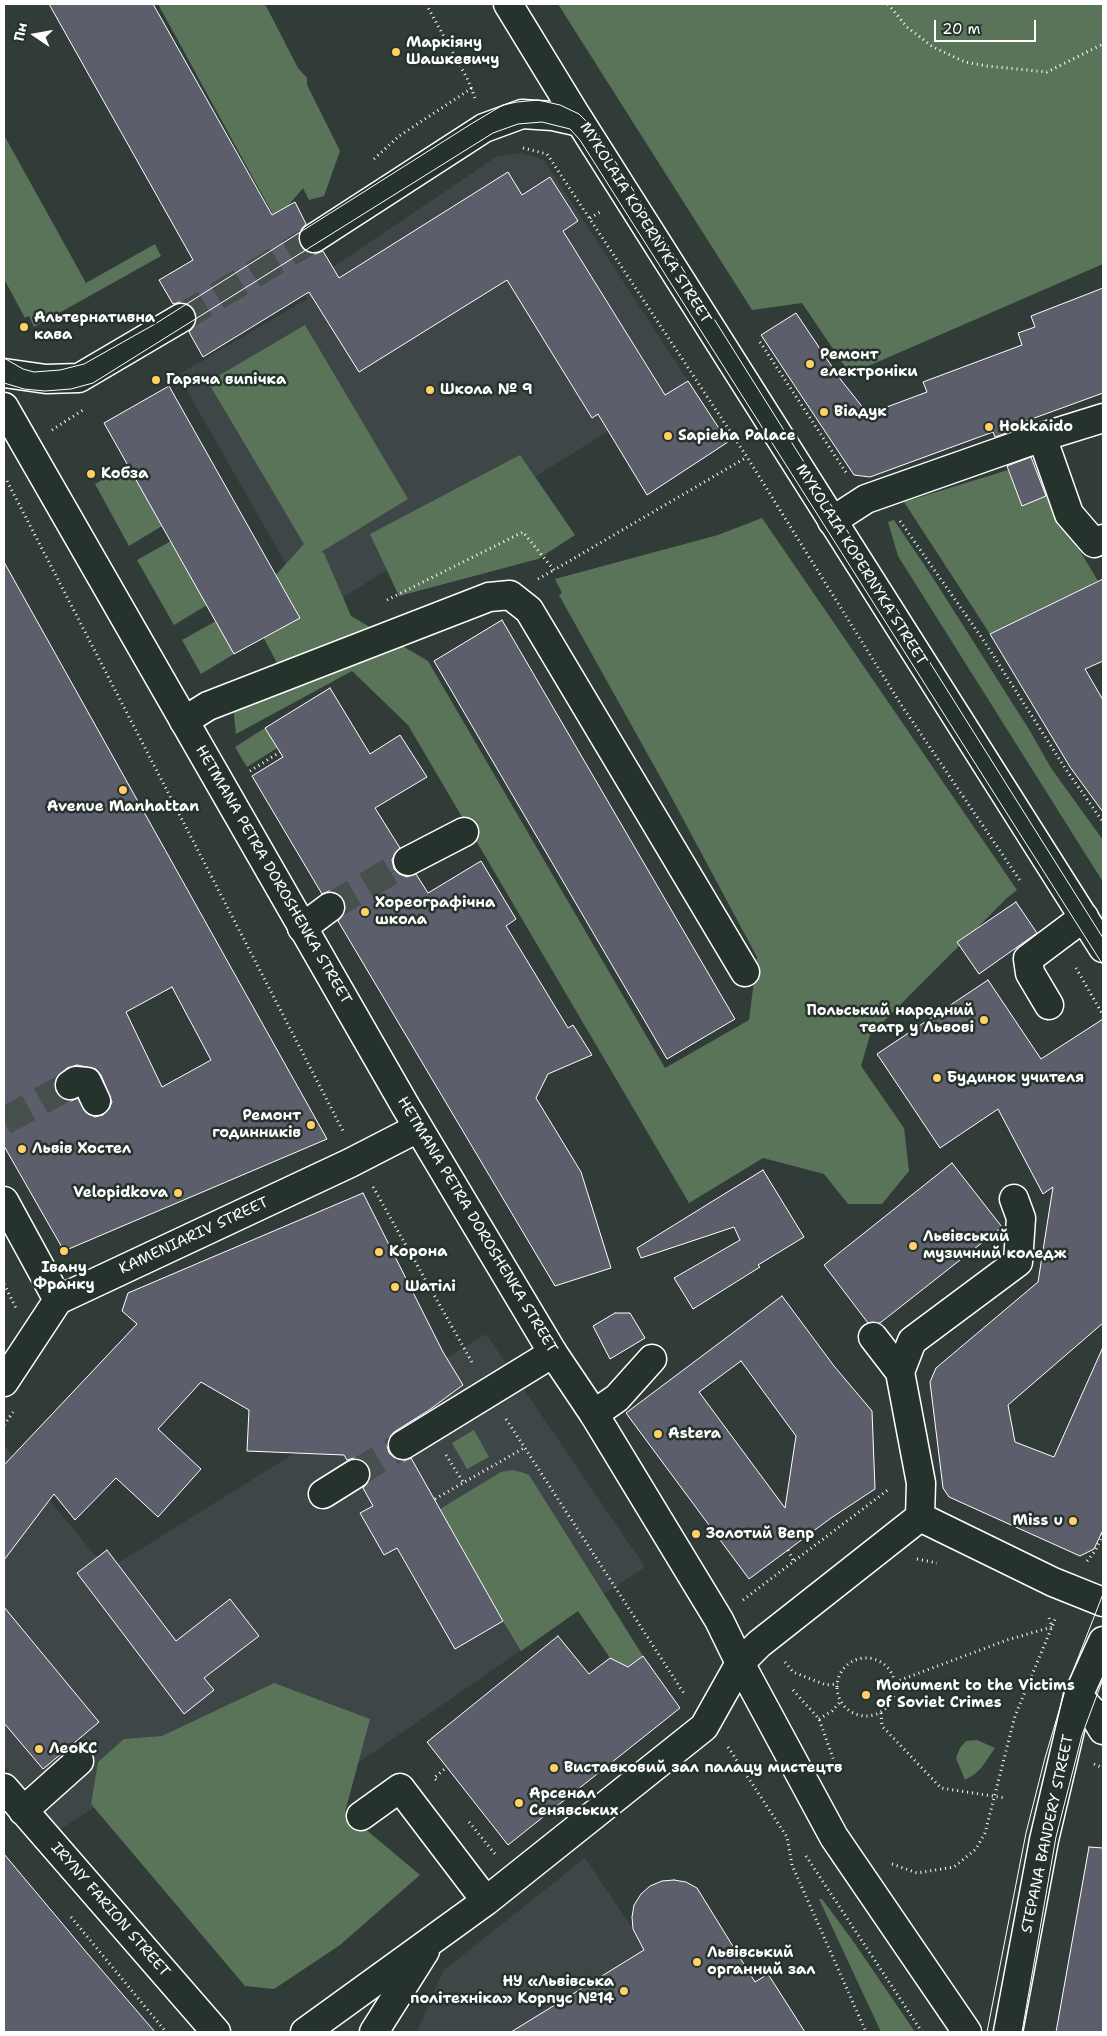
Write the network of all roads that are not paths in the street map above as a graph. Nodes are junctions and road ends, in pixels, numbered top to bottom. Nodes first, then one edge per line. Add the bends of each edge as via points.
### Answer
1 (508, 4) edge
2 (580, 122) junction
3 (314, 238) tunnel mouth
4 (181, 318) tunnel mouth
5 (4, 373) edge
6 (4, 407) edge
7 (1103, 418) edge
8 (1042, 437) junction
9 (832, 521) junction
10 (1100, 547) edge
11 (184, 721) junction
12 (464, 832) dead end
13 (408, 861) tunnel mouth
14 (330, 907) tunnel mouth
15 (1084, 917) junction
16 (302, 928) junction
17 (1103, 948) edge
18 (745, 972) dead end
19 (1049, 1004) dead end
20 (70, 1085) tunnel mouth
21 (96, 1101) dead end
22 (418, 1128) junction
23 (1014, 1200) dead end
24 (4, 1201) edge
25 (58, 1300) junction
26 (873, 1337) dead end
27 (553, 1353) junction
28 (652, 1359) dead end
29 (900, 1372) junction
30 (4, 1382) edge
31 (594, 1414) junction
32 (403, 1445) tunnel mouth
33 (355, 1474) tunnel mouth
34 (323, 1494) dead end
35 (920, 1517) junction
36 (1103, 1602) edge
37 (1103, 1641) edge
38 (740, 1663) junction
39 (1078, 1696) junction
40 (1103, 1730) edge
41 (79, 1761) dead end
42 (4, 1788) edge
43 (23, 1811) junction
44 (361, 1816) dead end
45 (479, 1892) junction
46 (431, 1941) junction
47 (216, 2032) edge
48 (305, 2032) edge
49 (374, 2032) edge
50 (967, 2032) edge
51 (1008, 2032) edge

1 - 2 main road, MYKOLAIA KOPERNYKA STREET
2 - 3 main road via 522,114 484,128
2 - 9 main road, MYKOLAIA KOPERNYKA STREET
4 - 5 main road via 79,378 46,379
6 - 11 main road, HETMANA PETRA DOROSHENKA STREET
7 - 8 main road
8 - 9 main road via 866,499
8 - 10 main road via 1069,514
9 - 15 main road, MYKOLAIA KOPERNYKA STREET
11 - 16 main road, HETMANA PETRA DOROSHENKA STREET
11 - 18 main road via 208,706 490,597 510,595 530,610
12 - 13 main road
14 - 16 main road
15 - 17 main road, MYKOLAIA KOPERNYKA STREET
15 - 19 main road via 1028,959 1030,973
16 - 22 main road, HETMANA PETRA DOROSHENKA STREET
20 - 21 main road via 76,1081 87,1082
22 - 25 main road, KAMENIARIV STREET
22 - 27 main road, HETMANA PETRA DOROSHENKA STREET
23 - 29 main road via 1021,1218 1018,1262 912,1341
24 - 25 main road
25 - 30 main road
26 - 29 main road
27 - 31 main road, HETMANA PETRA DOROSHENKA STREET
27 - 32 main road
28 - 31 main road via 618,1398
29 - 35 main road via 921,1482
31 - 38 main road, HETMANA PETRA DOROSHENKA STREET via 719,1620
33 - 34 main road
35 - 36 main road via 1053,1582
35 - 38 main road
37 - 39 main road, STEPANA BANDERY STREET
38 - 45 main road via 704,1727
38 - 50 main road, HETMANA PETRA DOROSHENKA STREET via 834,1837
39 - 40 main road
39 - 51 main road, STEPANA BANDERY STREET via 1044,1840
41 - 43 main road
42 - 43 main road, IRYNY FARION STREET
43 - 47 main road, IRYNY FARION STREET
44 - 45 main road via 400,1788
45 - 46 main road
46 - 48 main road
46 - 49 main road

